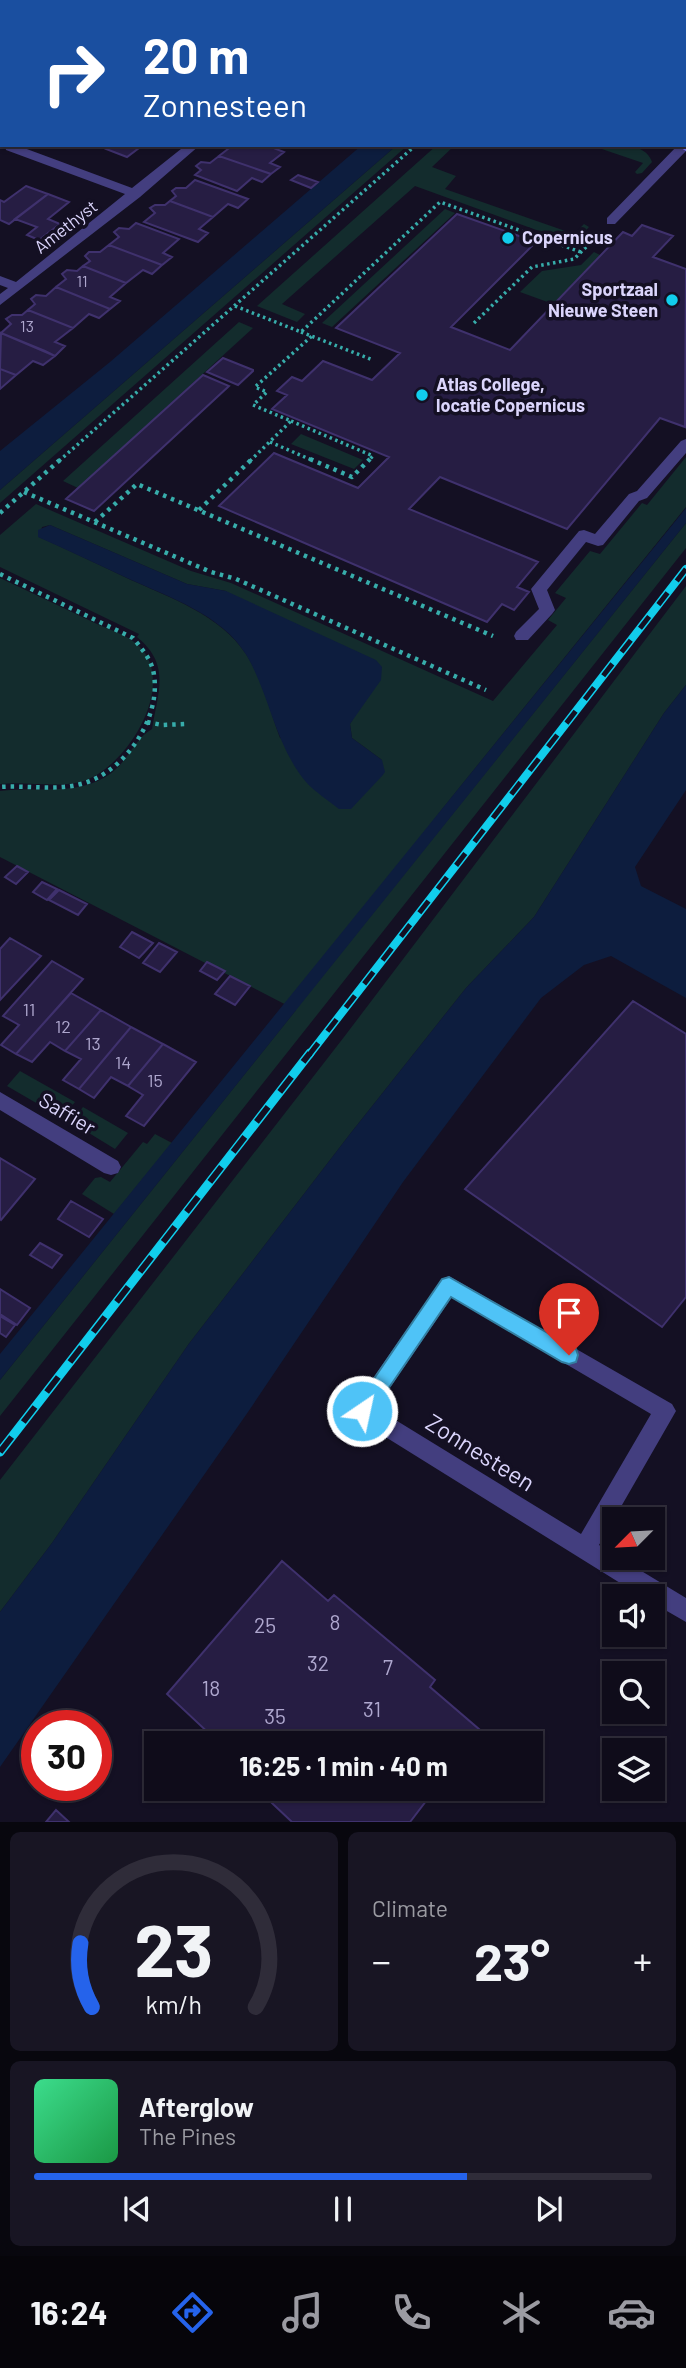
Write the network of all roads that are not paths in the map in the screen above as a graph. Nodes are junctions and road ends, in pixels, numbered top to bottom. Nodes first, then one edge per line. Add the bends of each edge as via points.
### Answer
1 (10, 147) dead end
2 (192, 147) edge
3 (683, 147) edge
4 (136, 194) junction
5 (611, 221) road end
6 (0, 280) edge
7 (17, 287) junction
8 (0, 301) edge
9 (686, 444) edge
10 (522, 636) road end
11 (0, 1100) edge
12 (111, 1167) dead end
13 (585, 1549) junction
14 (686, 1611) edge

1 - 4 street, Amethyst
2 - 4 street, Amethyst
3 - 5 street
4 - 7 street, Amethyst
6 - 7 street
7 - 8 street, Amethyst
9 - 10 street via 598,541 584,536 575,546 539,589 547,610
11 - 12 street, Saffier
13 - 13 street, Zonnesteen via 362,1411 449,1285 665,1411
13 - 14 street, Zonnesteen

